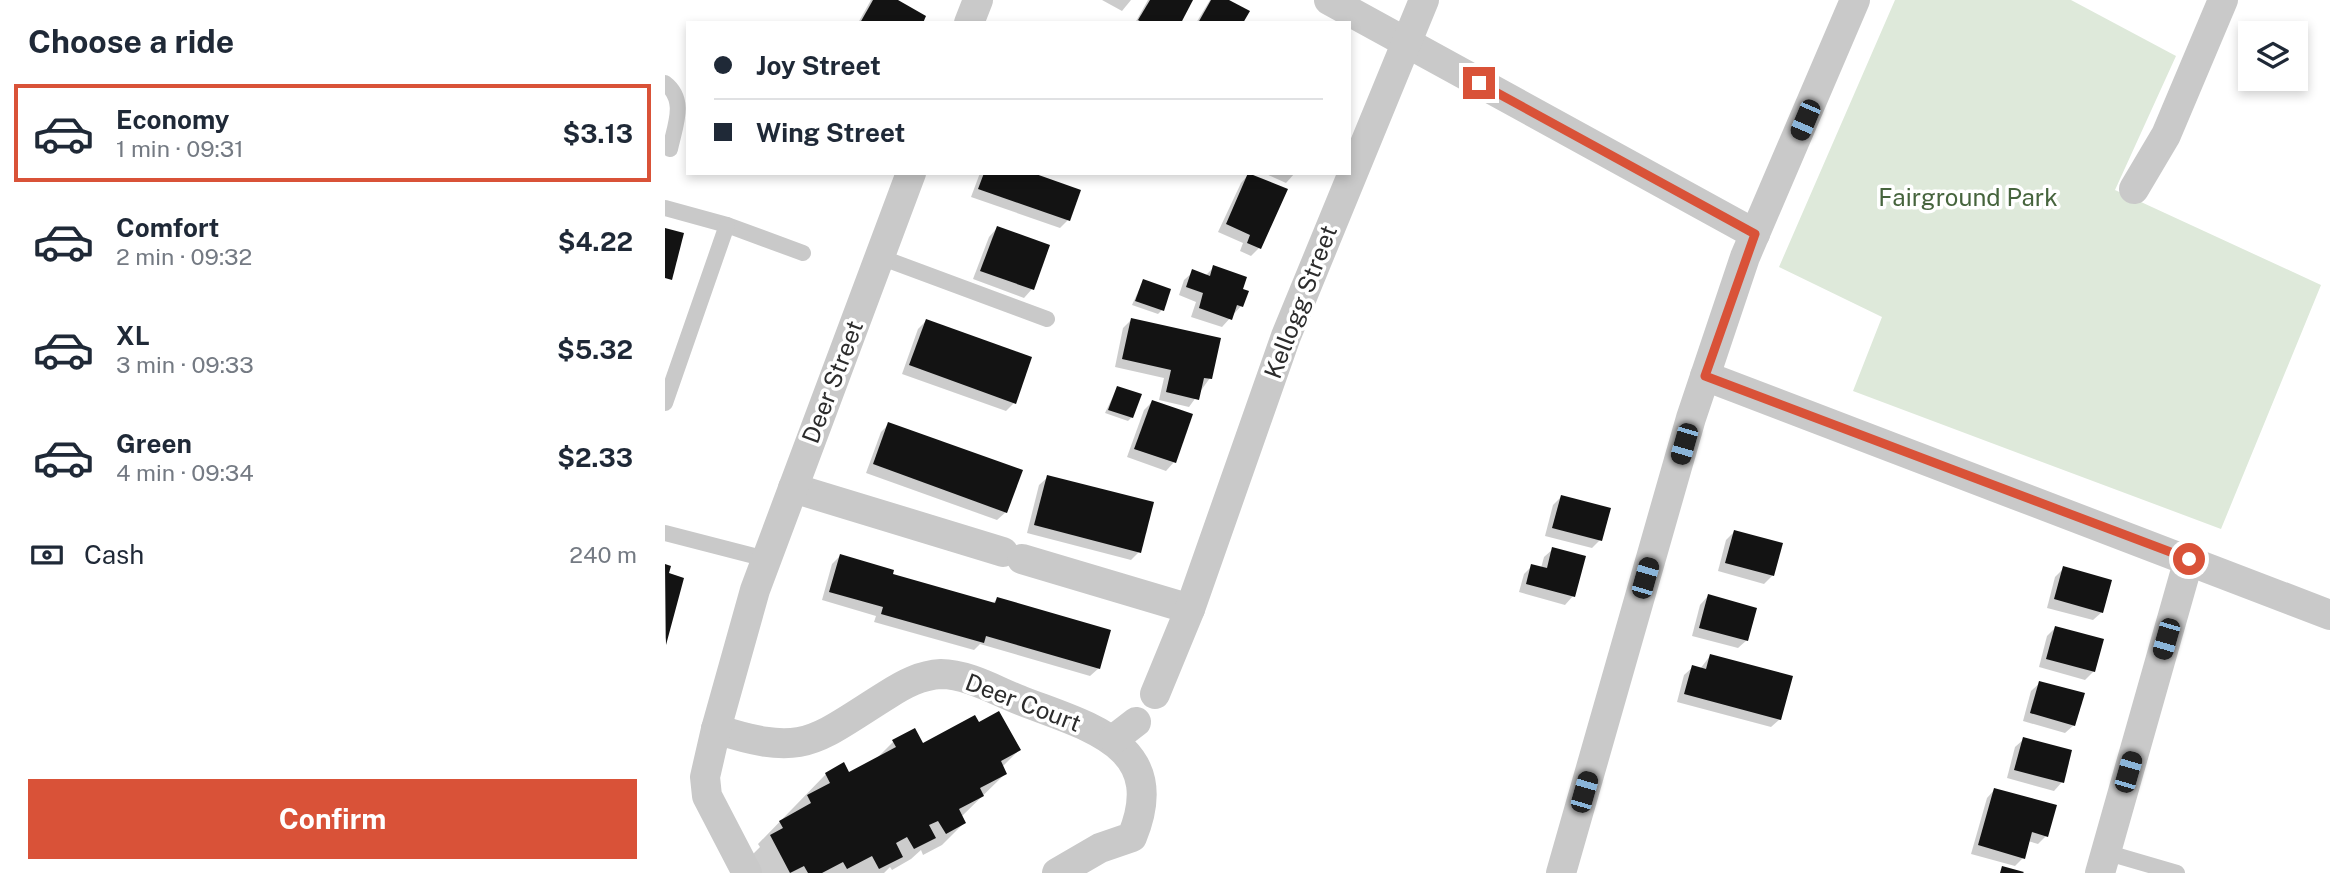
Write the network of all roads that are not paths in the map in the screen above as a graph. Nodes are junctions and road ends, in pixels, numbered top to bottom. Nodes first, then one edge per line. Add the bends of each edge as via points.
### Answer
1 (978, 0) edge
2 (1329, 0) edge
3 (1424, 0) edge
4 (1855, 0) edge
5 (2223, 0) edge
6 (970, 21) edge
7 (1406, 42) junction
8 (665, 83) edge
9 (670, 149) dead end
10 (910, 175) edge
11 (2134, 189) dead end
12 (665, 208) edge
13 (727, 225) junction
14 (1755, 234) junction
15 (803, 253) dead end
16 (880, 257) junction
17 (1047, 319) dead end
18 (1705, 376) junction
19 (665, 403) edge
20 (793, 488) junction
21 (665, 533) edge
22 (766, 559) junction
23 (2189, 559) junction
24 (1189, 609) junction
25 (2330, 615) edge
26 (1155, 694) dead end
27 (716, 729) junction
28 (2103, 863) edge
29 (747, 873) edge
30 (1057, 873) edge
31 (1562, 873) edge
32 (2177, 873) edge

1 - 6 street
2 - 7 street
3 - 7 street, Kellogg Street
4 - 14 street
5 - 11 street via 2176,115
7 - 14 street
7 - 24 street, Kellogg Street via 1286,336
8 - 9 lane via 679,103
10 - 16 street, Deer Street
12 - 13 lane
13 - 15 lane
13 - 19 lane
14 - 18 street
16 - 17 lane
16 - 20 street, Deer Street
18 - 23 street
18 - 31 street
20 - 22 street, Deer Street
20 - 24 street
21 - 22 lane
22 - 27 street, Deer Street
23 - 25 street
23 - 28 street
24 - 26 street, Kellogg Street
27 - 29 street via 705,777 707,796
27 - 30 street, Deer Court via 755,741 800,744 910,681 941,674 1125,731 1143,796 1132,837 1100,848
28 - 32 lane

